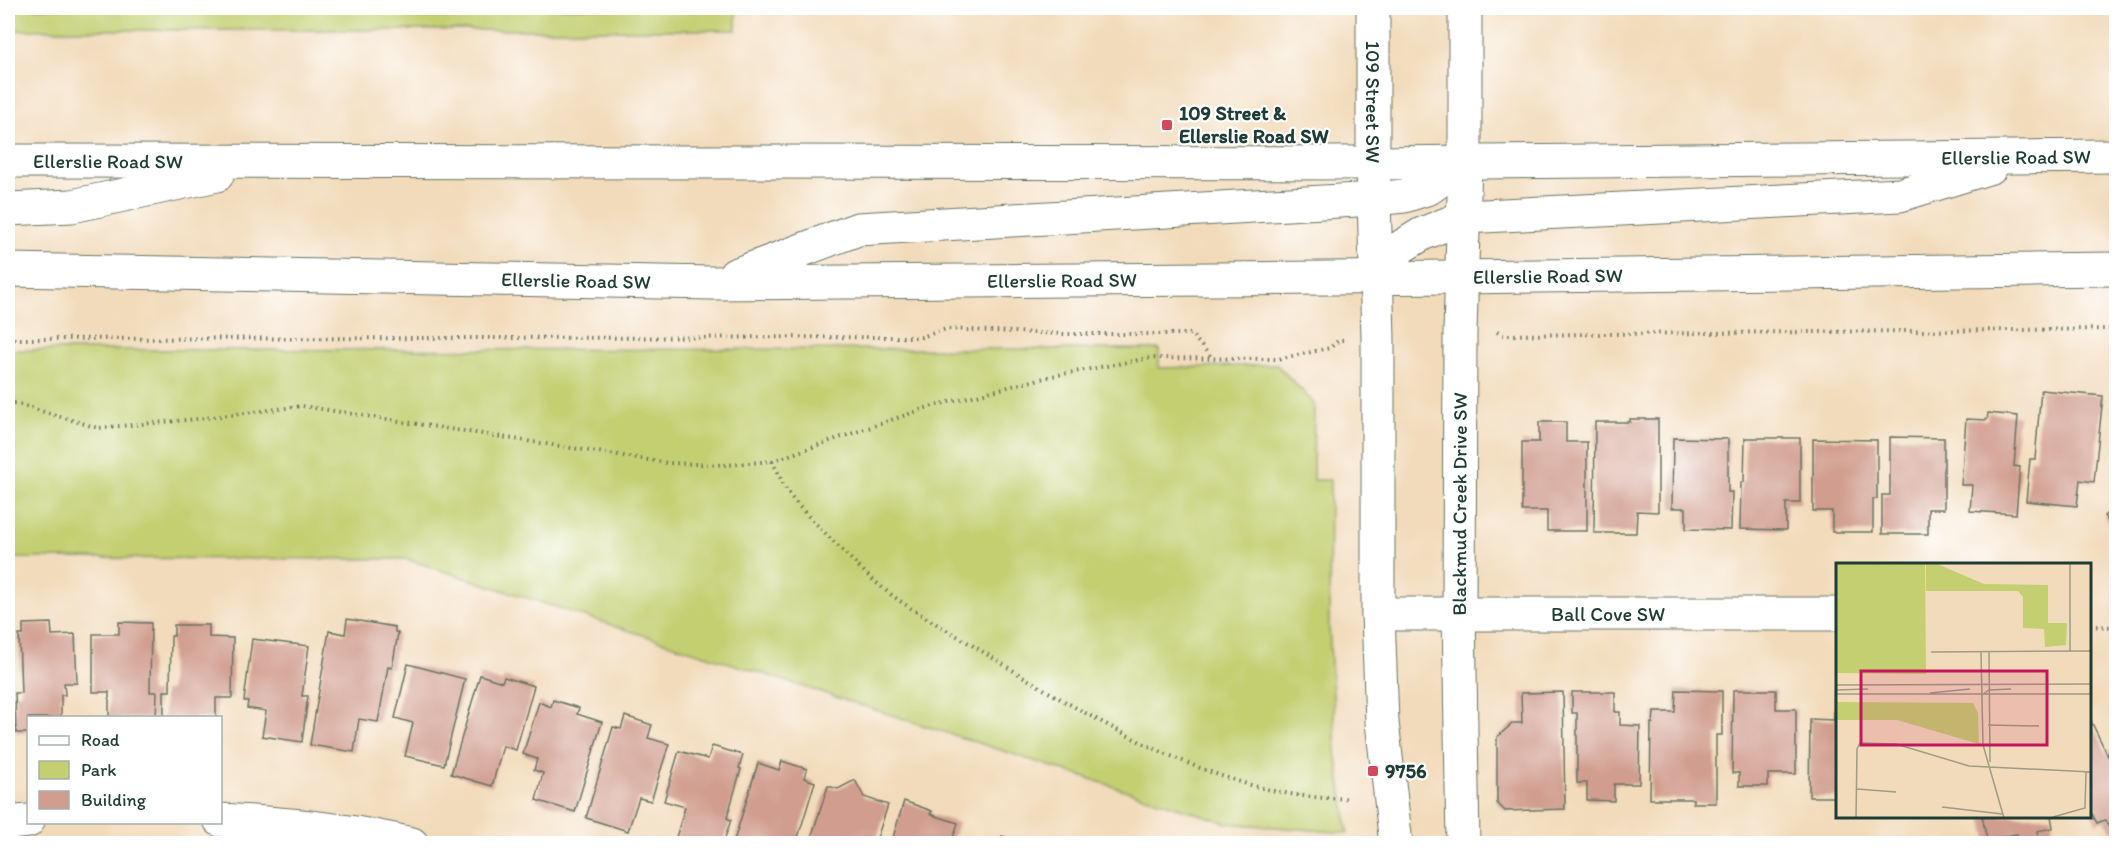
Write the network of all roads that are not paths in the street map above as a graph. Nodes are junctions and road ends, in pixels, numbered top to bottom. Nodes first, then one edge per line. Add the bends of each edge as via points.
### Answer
1 (1372, 8) edge
2 (1464, 8) edge
3 (2116, 156) edge
4 (2024, 157) junction
5 (283, 160) junction
6 (8, 161) edge
7 (1465, 162) junction
8 (1372, 163) junction
9 (1374, 199) junction
10 (8, 209) edge
11 (1464, 217) junction
12 (8, 270) edge
13 (2116, 270) edge
14 (1377, 277) junction
15 (1460, 277) junction
16 (713, 283) junction
17 (1378, 614) junction
18 (1459, 614) junction
19 (1836, 614) edge
20 (222, 820) edge
21 (27, 821) edge
22 (8, 823) edge
23 (412, 843) edge
24 (1396, 843) edge
25 (1463, 843) edge

1 - 8 main road, 109 Street SW
2 - 7 main road
3 - 4 main road, Ellerslie Road SW
4 - 7 main road, Ellerslie Road SW
4 - 11 main road via 1900,195
5 - 6 main road, Ellerslie Road SW
5 - 8 main road, Ellerslie Road SW
5 - 10 main road via 72,206
7 - 8 main road, Ellerslie Road SW
7 - 9 main road via 1429,188
7 - 11 main road, Blackmud Creek Drive SW
8 - 9 main road, 109 Street SW
9 - 14 main road
9 - 16 main road via 858,229
11 - 14 main road via 1401,247
11 - 15 main road, Blackmud Creek Drive SW
12 - 16 main road, Ellerslie Road SW
13 - 15 main road, Ellerslie Road SW
14 - 15 main road, Ellerslie Road SW
14 - 16 main road, Ellerslie Road SW
14 - 17 main road
15 - 18 main road, Blackmud Creek Drive SW
17 - 18 main road, Ball Cove SW
17 - 24 main road via 1382,722
18 - 19 main road, Ball Cove SW
18 - 25 main road, Blackmud Creek Drive SW
20 - 23 main road via 351,832
21 - 22 main road

